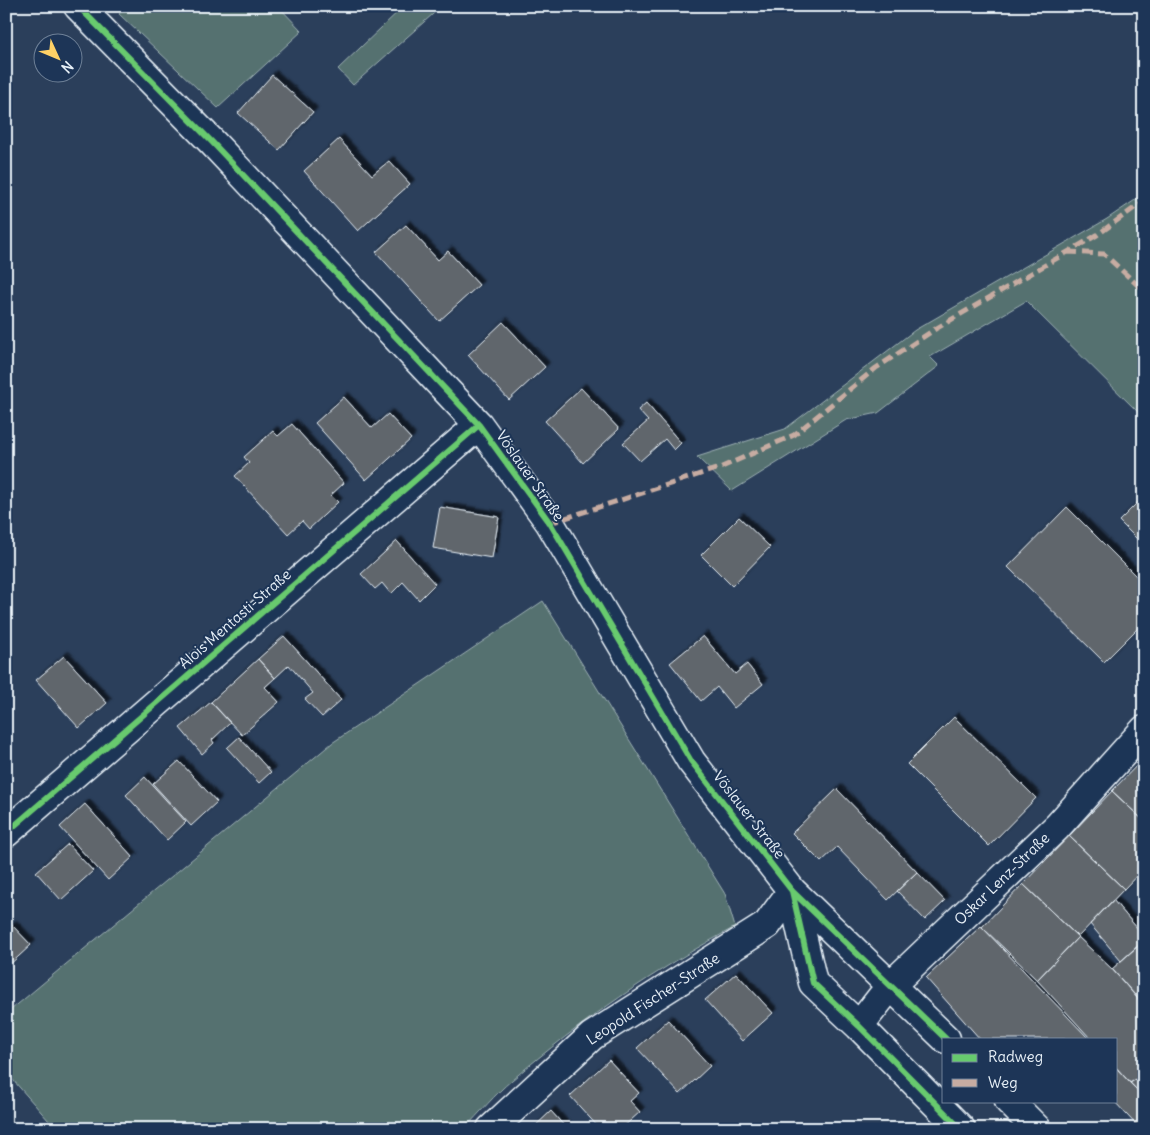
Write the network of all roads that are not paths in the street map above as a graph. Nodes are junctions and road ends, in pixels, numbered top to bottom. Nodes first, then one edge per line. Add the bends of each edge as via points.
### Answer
1 (78, 6) edge
2 (479, 425) junction
3 (1144, 730) edge
4 (6, 833) edge
5 (792, 891) junction
6 (891, 985) junction
7 (859, 1026) junction
8 (945, 1038) edge
9 (1010, 1102) edge
10 (491, 1129) edge
11 (961, 1129) edge
12 (1037, 1129) edge

1 - 2 street, Vöslauer Straße via 212,142
2 - 4 street, Alois Mentasti-Straße
2 - 5 street, Vöslauer Straße via 550,523 691,761
3 - 6 street, Oskar Lenz-Straße via 1057,827
5 - 6 street, Vöslauer Straße
5 - 7 street, Vöslauer Straße via 813,983
5 - 10 street, Leopold Fischer-Straße via 767,925 592,1036
6 - 7 street, Oskar Lenz-Straße
6 - 8 street, Vöslauer Straße
7 - 11 street, Vöslauer Straße
9 - 12 street

